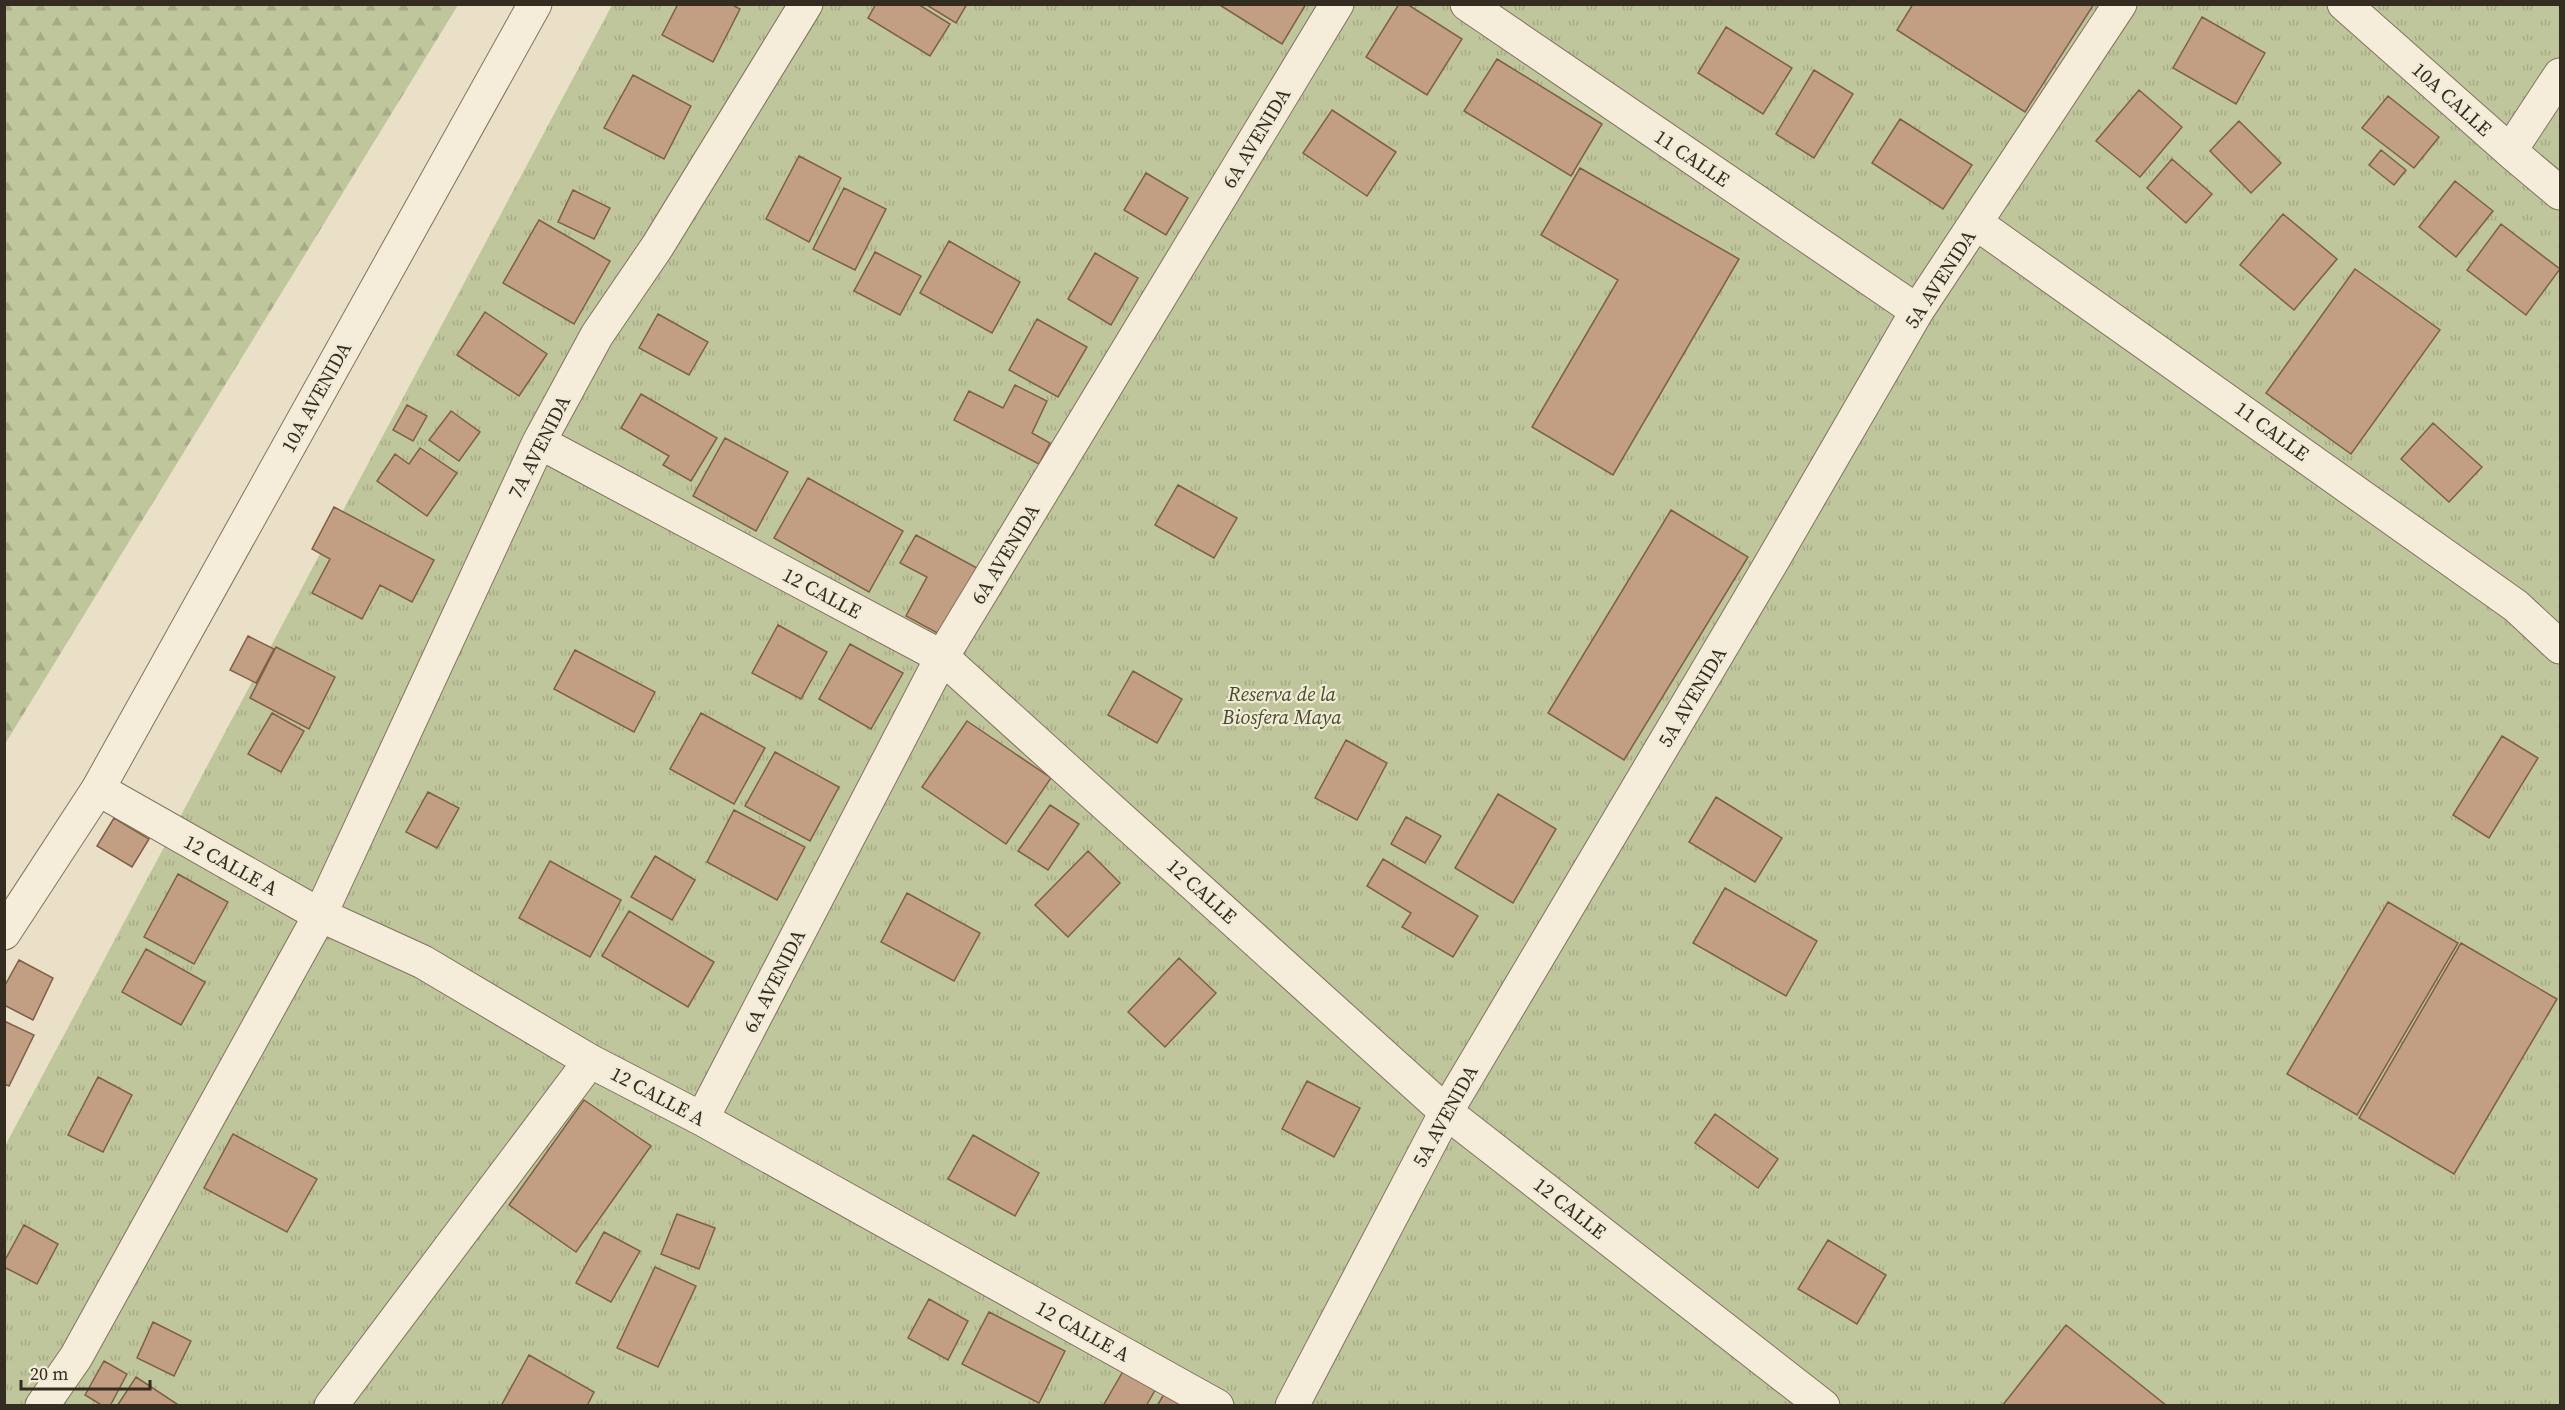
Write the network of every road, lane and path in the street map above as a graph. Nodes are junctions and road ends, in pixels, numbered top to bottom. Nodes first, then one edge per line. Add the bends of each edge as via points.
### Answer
1 (535, 4) edge
2 (806, 4) edge
3 (1337, 4) edge
4 (1467, 4) edge
5 (2120, 4) edge
6 (2344, 4) edge
7 (2560, 75) edge
8 (2510, 151) junction
9 (2560, 192) edge
10 (1976, 223) junction
11 (1917, 311) junction
12 (539, 442) junction
13 (2560, 647) edge
14 (942, 657) junction
15 (98, 789) junction
16 (320, 915) junction
17 (4, 933) edge
18 (590, 1061) junction
19 (1446, 1112) junction
20 (702, 1119) junction
21 (42, 1406) edge
22 (330, 1406) edge
23 (1217, 1406) edge
24 (1292, 1406) edge
25 (1823, 1406) edge

1 - 15 street, 10A AVENIDA
2 - 12 street, 7A AVENIDA via 657,247 597,335
3 - 14 street, 6A AVENIDA
4 - 11 street, 11 CALLE
5 - 10 street, 5A AVENIDA
6 - 8 street, 10A CALLE
7 - 8 street
8 - 9 street, 10A CALLE
10 - 11 street, 5A AVENIDA
10 - 13 street, 11 CALLE via 2506,599
11 - 19 street, 5A AVENIDA
12 - 14 street, 12 CALLE
12 - 16 street, 7A AVENIDA
14 - 19 street, 12 CALLE
14 - 20 street, 6A AVENIDA
15 - 16 street, 12 CALLE A
15 - 17 street, 10A AVENIDA
16 - 18 street, 12 CALLE A via 423,962
16 - 21 street, 7A AVENIDA via 76,1357
18 - 20 street, 12 CALLE A
18 - 22 street
19 - 24 street, 5A AVENIDA
19 - 25 street, 12 CALLE
20 - 23 street, 12 CALLE A

